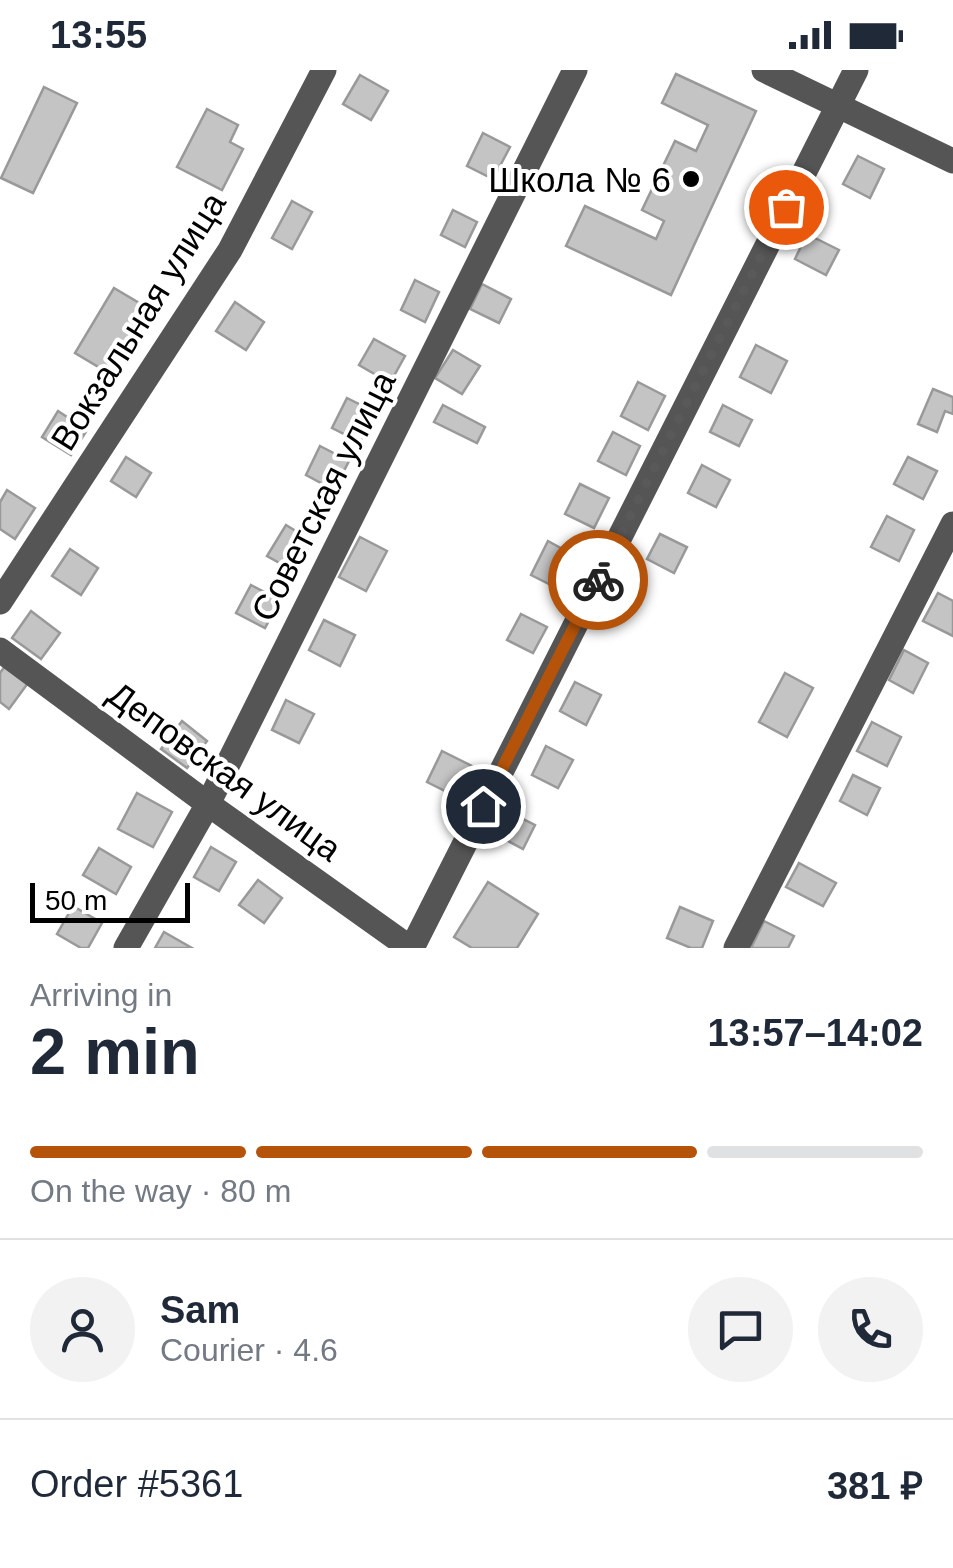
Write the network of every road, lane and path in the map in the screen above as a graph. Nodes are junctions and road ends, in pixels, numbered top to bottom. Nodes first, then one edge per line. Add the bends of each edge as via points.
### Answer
1 (324, 70) edge
2 (575, 70) edge
3 (764, 70) edge
4 (856, 70) edge
5 (837, 105) junction
6 (953, 161) edge
7 (953, 524) edge
8 (0, 602) edge
9 (0, 650) edge
10 (208, 804) junction
11 (126, 948) edge
12 (411, 948) edge
13 (736, 948) edge

1 - 8 street, Вокзальная улица via 230,250
2 - 10 street, Советская улица
3 - 5 street
4 - 5 street
5 - 6 street
5 - 12 street via 757,236
7 - 13 street
9 - 10 street, Деповская улица
10 - 11 street, Советская улица
10 - 12 street, Деповская улица

